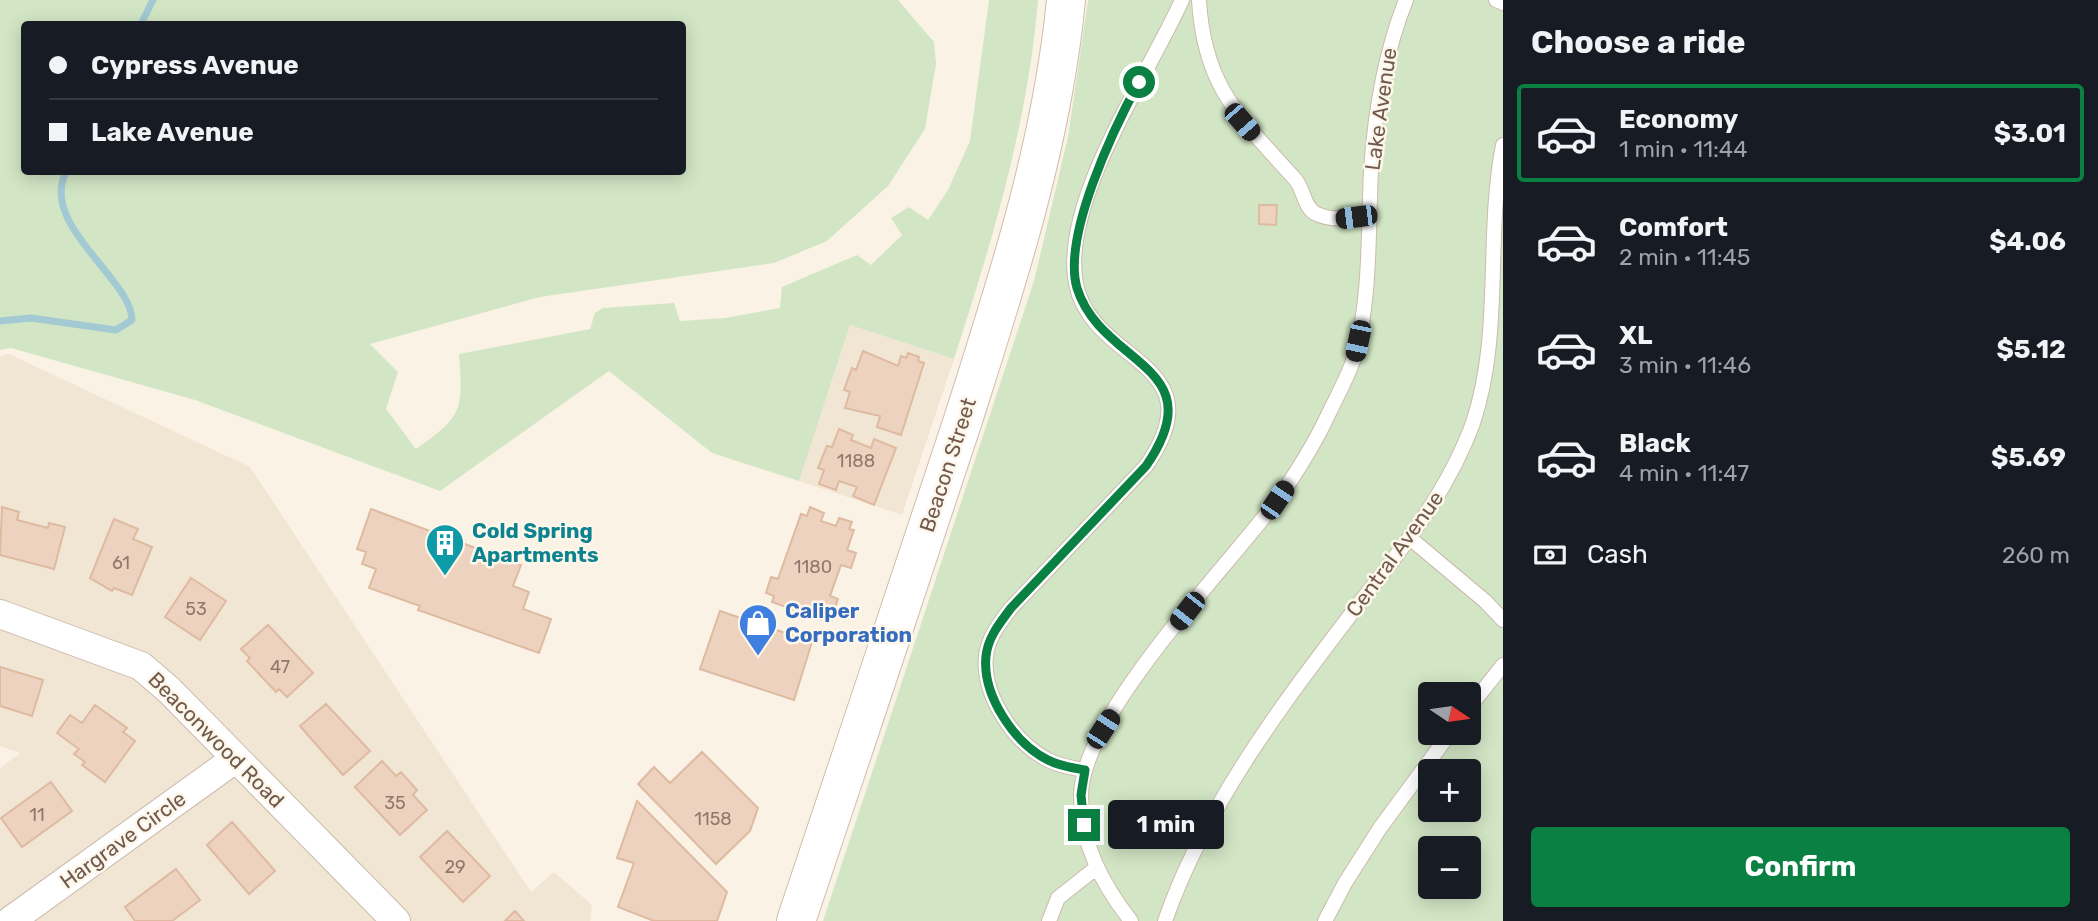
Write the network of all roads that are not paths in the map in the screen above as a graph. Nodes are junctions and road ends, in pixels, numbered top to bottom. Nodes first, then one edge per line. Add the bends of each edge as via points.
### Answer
1 (1066, 0) edge
2 (1182, 0) edge
3 (1199, 0) edge
4 (1406, 0) edge
5 (1496, 0) edge
6 (1503, 3) edge
7 (1503, 145) edge
8 (1370, 215) junction
9 (1411, 539) junction
10 (0, 614) edge
11 (1503, 620) edge
12 (1503, 665) edge
13 (1481, 693) edge
14 (1440, 746) edge
15 (235, 759) junction
16 (1085, 770) junction
17 (1096, 868) junction
18 (10, 921) edge
19 (396, 921) edge
20 (796, 921) edge
21 (1049, 921) edge
22 (1131, 921) edge
23 (1165, 921) edge
24 (1325, 921) edge

1 - 20 main road, Beacon Street via 1034,190 951,457
2 - 16 lane via 1107,146 1085,209 1074,263 1084,307 1165,391 1168,425 1146,466 1011,608 993,634 986,657 989,685 1003,717 1047,760
3 - 8 lane via 1205,49 1216,80 1242,122 1297,181 1307,205 1315,214 1328,217
4 - 8 lane, Lake Avenue via 1391,36 1376,114
5 - 6 lane
7 - 9 lane, Central Avenue via 1489,366 1473,423 1450,476
8 - 16 lane, Lake Avenue via 1354,356 1317,440 1277,500 1142,670 1103,729
9 - 11 lane
9 - 23 lane, Central Avenue via 1273,723 1208,822
10 - 15 street, Beaconwood Road via 141,666
12 - 13 lane
14 - 24 lane via 1380,828
15 - 18 street, Hargrave Circle
15 - 19 street, Beaconwood Road
16 - 17 lane, Lake Avenue via 1083,815
17 - 21 lane via 1058,898
17 - 22 lane, Lake Avenue

